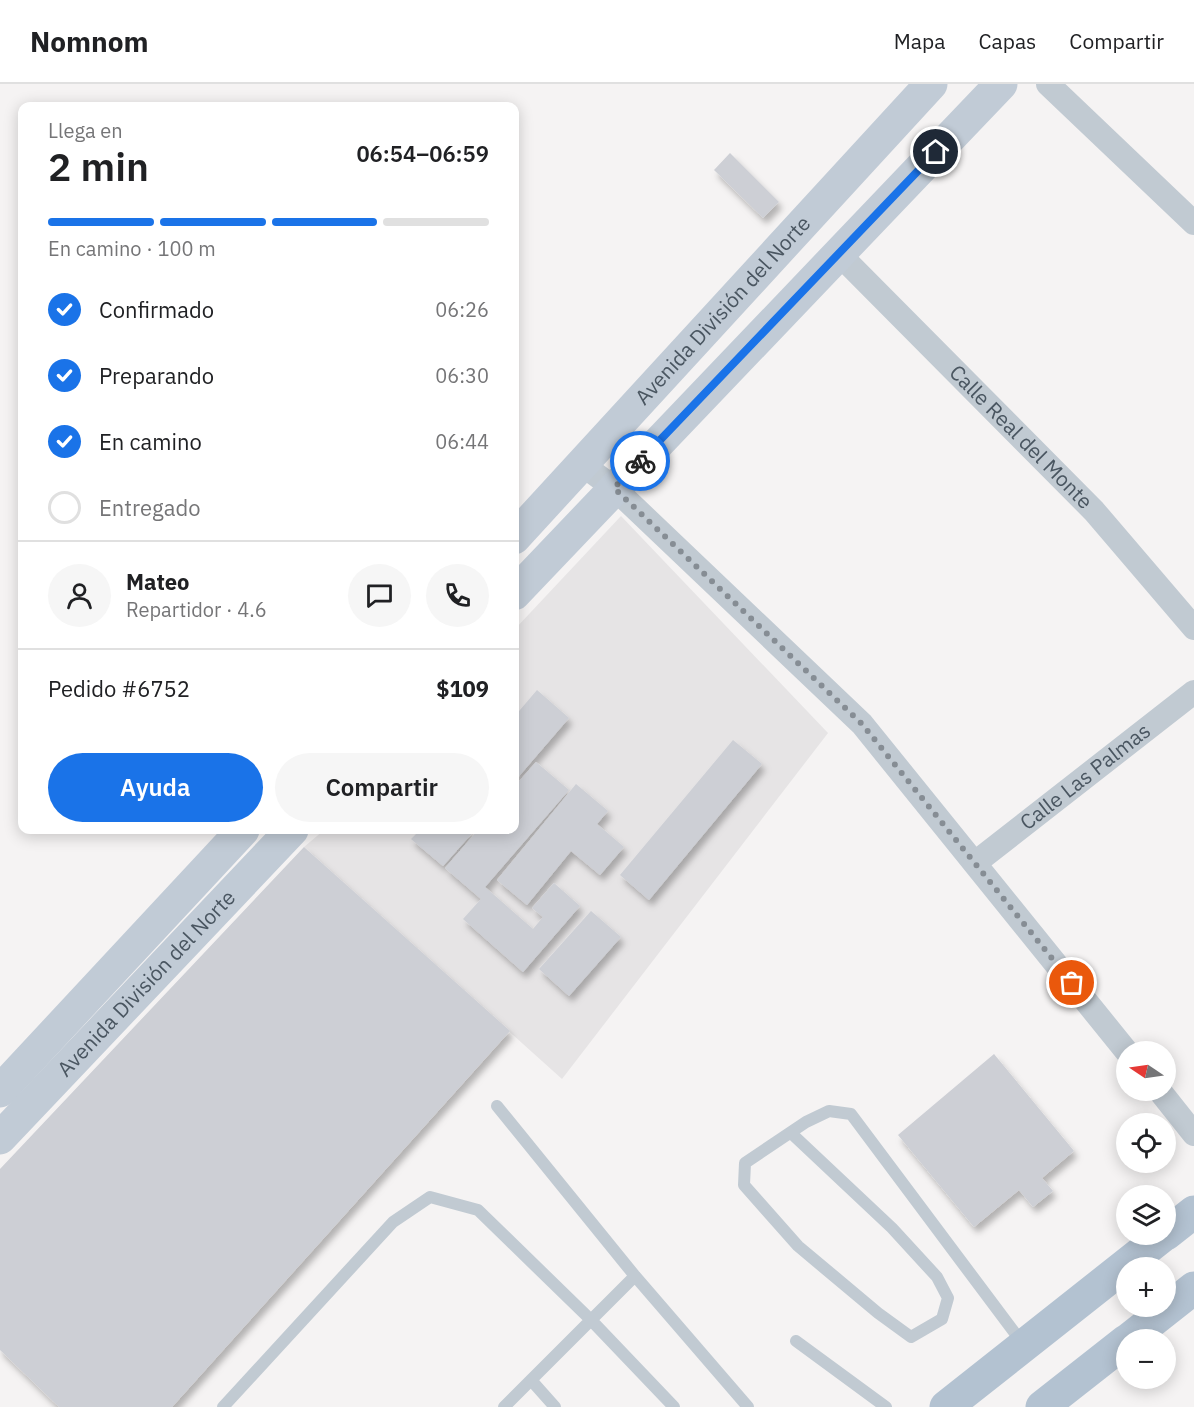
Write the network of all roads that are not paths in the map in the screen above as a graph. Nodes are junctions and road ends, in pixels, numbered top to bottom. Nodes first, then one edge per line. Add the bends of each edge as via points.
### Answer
1 (932, 84) edge
2 (1001, 84) edge
3 (1048, 84) edge
4 (1194, 223) edge
5 (839, 254) junction
6 (583, 465) junction
7 (614, 488) junction
8 (519, 533) edge
9 (519, 589) edge
10 (1194, 628) edge
11 (1194, 692) edge
12 (239, 834) edge
13 (288, 834) edge
14 (975, 863) junction
15 (1118, 1041) edge
16 (0, 1091) edge
17 (1168, 1101) edge
18 (498, 1106) dead end
19 (791, 1133) junction
20 (1194, 1134) edge
21 (0, 1138) edge
22 (1194, 1212) edge
23 (1176, 1226) edge
24 (1151, 1245) edge
25 (635, 1276) junction
26 (1194, 1288) edge
27 (591, 1320) junction
28 (1141, 1329) edge
29 (796, 1341) dead end
30 (1024, 1345) junction
31 (1116, 1349) edge
32 (531, 1380) junction
33 (223, 1407) edge
34 (504, 1407) edge
35 (555, 1407) edge
36 (674, 1407) edge
37 (748, 1407) edge
38 (886, 1407) edge
39 (946, 1407) edge
40 (1042, 1407) edge

1 - 6 main road, Avenida División del Norte
2 - 5 main road, Avenida División del Norte
3 - 4 street
5 - 7 main road, Avenida División del Norte
5 - 10 street, Calle Real del Monte via 1094,512
6 - 7 street
6 - 8 main road, Avenida División del Norte
7 - 9 main road, Avenida División del Norte
7 - 14 street via 862,724
11 - 14 street, Calle Las Palmas
12 - 16 main road, Avenida División del Norte
13 - 21 main road, Avenida División del Norte
14 - 15 street
17 - 20 street
18 - 25 lane
19 - 19 lane via 745,1163 744,1185 798,1246 911,1337 942,1318 948,1298 937,1277 892,1228
19 - 30 lane via 829,1112 850,1114
22 - 23 main road
24 - 30 main road
25 - 27 lane
25 - 37 lane
26 - 28 main road
27 - 32 lane
27 - 33 lane via 478,1210 430,1197 393,1222
27 - 36 lane
29 - 38 lane
30 - 39 main road
31 - 40 main road
32 - 34 lane
32 - 35 lane

